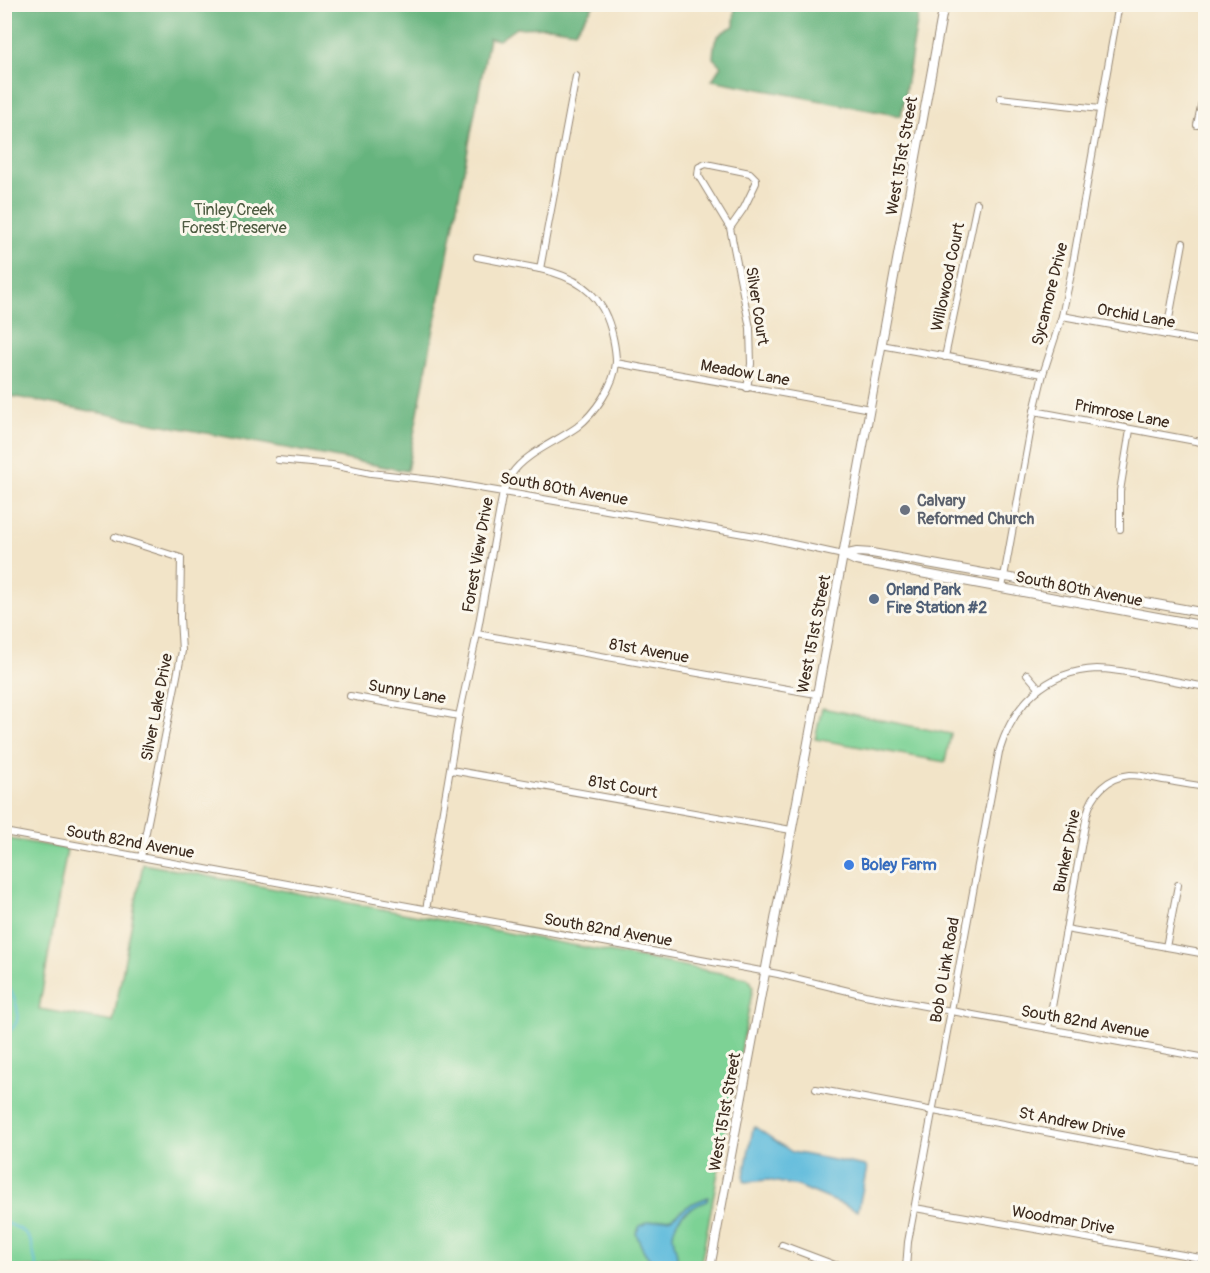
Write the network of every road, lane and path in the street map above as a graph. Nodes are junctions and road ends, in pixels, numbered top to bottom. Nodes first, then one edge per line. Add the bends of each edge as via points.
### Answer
1 (944, 4) edge
2 (1089, 4) edge
3 (1118, 5) edge
4 (576, 76) dead end
5 (1206, 83) edge
6 (1000, 98) dead end
7 (1100, 109) junction
8 (1197, 125) dead end
9 (977, 203) dead end
10 (730, 228) junction
11 (1183, 243) dead end
12 (477, 257) dead end
13 (540, 269) junction
14 (1062, 316) junction
15 (1166, 335) junction
16 (1206, 342) edge
17 (881, 345) junction
18 (945, 357) junction
19 (616, 363) junction
20 (1043, 374) junction
21 (747, 388) junction
22 (870, 409) junction
23 (1034, 411) junction
24 (1130, 430) junction
25 (1206, 443) edge
26 (278, 460) dead end
27 (503, 492) junction
28 (1120, 529) dead end
29 (115, 537) dead end
30 (843, 555) junction
31 (1004, 576) junction
32 (1002, 588) junction
33 (1206, 613) edge
34 (1206, 626) edge
35 (477, 634) junction
36 (1028, 674) dead end
37 (1206, 687) edge
38 (1039, 688) junction
39 (816, 694) junction
40 (350, 696) dead end
41 (459, 716) junction
42 (451, 770) junction
43 (1206, 787) edge
44 (791, 830) junction
45 (4, 832) edge
46 (141, 858) junction
47 (1178, 885) dead end
48 (426, 910) junction
49 (1066, 929) junction
50 (1166, 947) junction
51 (1206, 954) edge
52 (765, 973) junction
53 (951, 1011) junction
54 (1048, 1029) junction
55 (1206, 1058) edge
56 (816, 1089) dead end
57 (933, 1111) junction
58 (1206, 1162) edge
59 (915, 1208) junction
60 (782, 1245) dead end
61 (1206, 1259) edge
62 (906, 1268) edge
63 (710, 1269) edge
64 (865, 1269) edge
65 (876, 1269) edge

1 - 17 street, West 151st Street
2 - 3 street
3 - 7 street, Sycamore Drive
4 - 13 street
5 - 8 street
6 - 7 street
7 - 14 street, Sycamore Drive
9 - 18 street, Willowood Court
10 - 10 street, Silver Court via 699,175 699,167 706,164 750,173 756,179
10 - 21 street, Silver Court via 750,328 752,364
11 - 15 street
12 - 13 street, Forest View Drive
13 - 19 street, Forest View Drive via 579,283 598,300 610,326
14 - 15 street, Orchid Lane
14 - 20 street, Sycamore Drive
15 - 16 street, Orchid Lane
17 - 18 street
17 - 22 street, West 151st Street
18 - 20 street
19 - 21 street, Meadow Lane
19 - 27 street, Forest View Drive via 607,391 587,418 523,461
20 - 23 street, Sycamore Drive
21 - 22 street, Meadow Lane
22 - 30 street, West 151st Street
23 - 24 street, Primrose Lane
23 - 31 street, Sycamore Drive
24 - 25 street, Primrose Lane
24 - 28 street via 1120,491
26 - 27 street, South 80th Avenue
27 - 30 street, South 80th Avenue
27 - 35 street, Forest View Drive
29 - 46 street, Silver Lake Drive via 181,558 182,651
30 - 31 street, South 80th Avenue via 872,553
30 - 32 street, South 80th Avenue via 856,561
30 - 39 street, West 151st Street
31 - 32 street, Sycamore Drive
31 - 33 street, South 80th Avenue
32 - 34 street, South 80th Avenue
35 - 39 street, 81st Avenue
35 - 41 street, Forest View Drive
36 - 38 street
37 - 38 street via 1096,669 1055,679
38 - 53 street, Bob O Link Road via 1014,715 999,752
39 - 44 street, West 151st Street
40 - 41 street, Sunny Lane
41 - 42 street, Forest View Drive
42 - 44 street, 81st Court
42 - 48 street, Forest View Drive
43 - 49 street, Bunker Drive via 1129,775 1106,783 1097,792 1087,814
44 - 52 street, West 151st Street
45 - 46 street, South 82nd Avenue
46 - 48 street, South 82nd Avenue
47 - 50 street
48 - 52 street, South 82nd Avenue
49 - 50 street
49 - 54 street, Bunker Drive
50 - 51 street
52 - 53 street, South 82nd Avenue
52 - 63 street, West 151st Street
53 - 54 street, South 82nd Avenue
53 - 57 street, Bob O Link Road
54 - 55 street, South 82nd Avenue
56 - 57 street, St Andrew Drive
57 - 58 street, St Andrew Drive
57 - 59 street, Bob O Link Road
59 - 61 street, Woodmar Drive
59 - 62 street, Bob O Link Road
60 - 64 street via 835,1265
62 - 65 street

